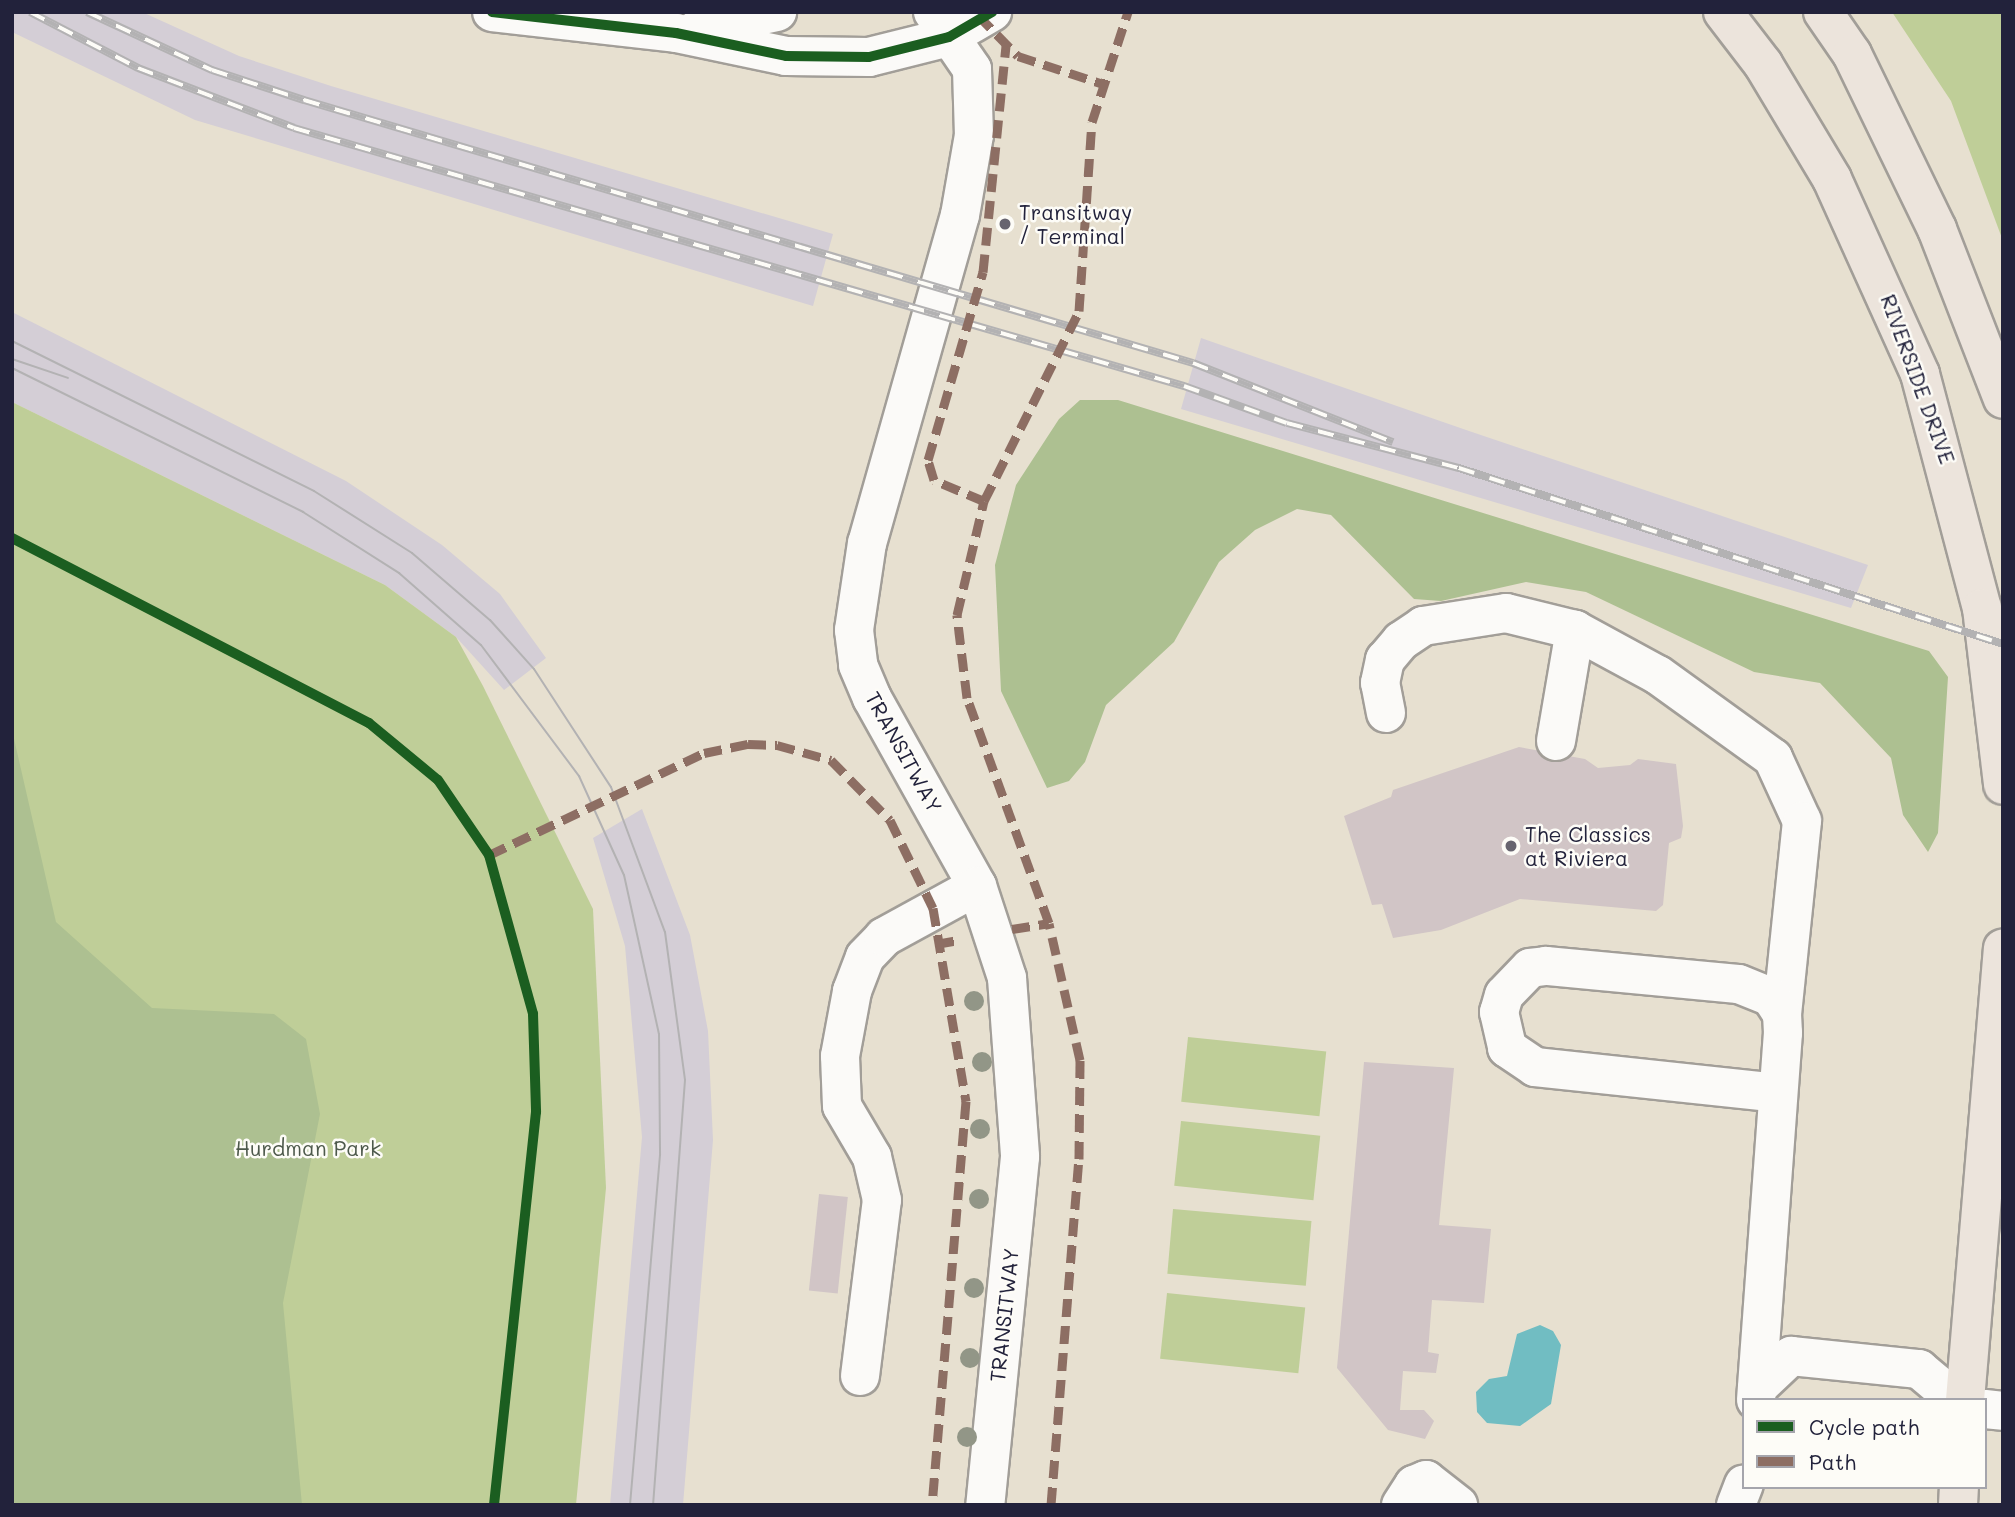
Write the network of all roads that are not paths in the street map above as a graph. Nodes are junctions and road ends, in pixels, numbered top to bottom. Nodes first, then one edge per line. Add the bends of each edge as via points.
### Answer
1 (492, 12) edge
2 (777, 12) edge
3 (992, 12) edge
4 (1723, 12) edge
5 (1823, 12) edge
6 (941, 25) edge
7 (677, 33) junction
8 (2003, 399) edge
9 (1575, 630) junction
10 (1386, 713) dead end
11 (1556, 741) dead end
12 (2003, 785) edge
13 (977, 886) junction
14 (2003, 948) edge
15 (1782, 1014) junction
16 (1778, 1093) junction
17 (860, 1376) dead end
18 (1760, 1396) edge
19 (1954, 1398) edge
20 (1965, 1398) edge
21 (985, 1505) edge
22 (1401, 1505) edge
23 (1458, 1505) edge

1 - 7 street
2 - 7 street
3 - 6 street
4 - 12 main road, RIVERSIDE DRIVE via 1763,64 1832,179 1920,374 1945,447 1982,608
5 - 8 main road via 1852,54 1937,229
6 - 7 street via 869,57 786,56
6 - 13 street, TRANSITWAY via 972,69 974,135 960,215 867,543 854,630 858,665 872,698
9 - 10 street via 1506,613 1423,626 1385,660 1380,683
9 - 11 street
9 - 15 street via 1658,675 1773,758 1791,788 1802,821
13 - 17 street via 884,937 865,957 852,991 841,1056 842,1106 872,1157 881,1200
13 - 21 street, TRANSITWAY via 1007,978 1020,1157
14 - 20 main road
15 - 16 street
15 - 16 street via 1771,997 1738,984 1546,966 1515,979 1499,1012 1507,1048 1535,1067
16 - 18 street
18 - 19 street via 1791,1356 1919,1369
22 - 23 street via 1414,1485 1426,1480

